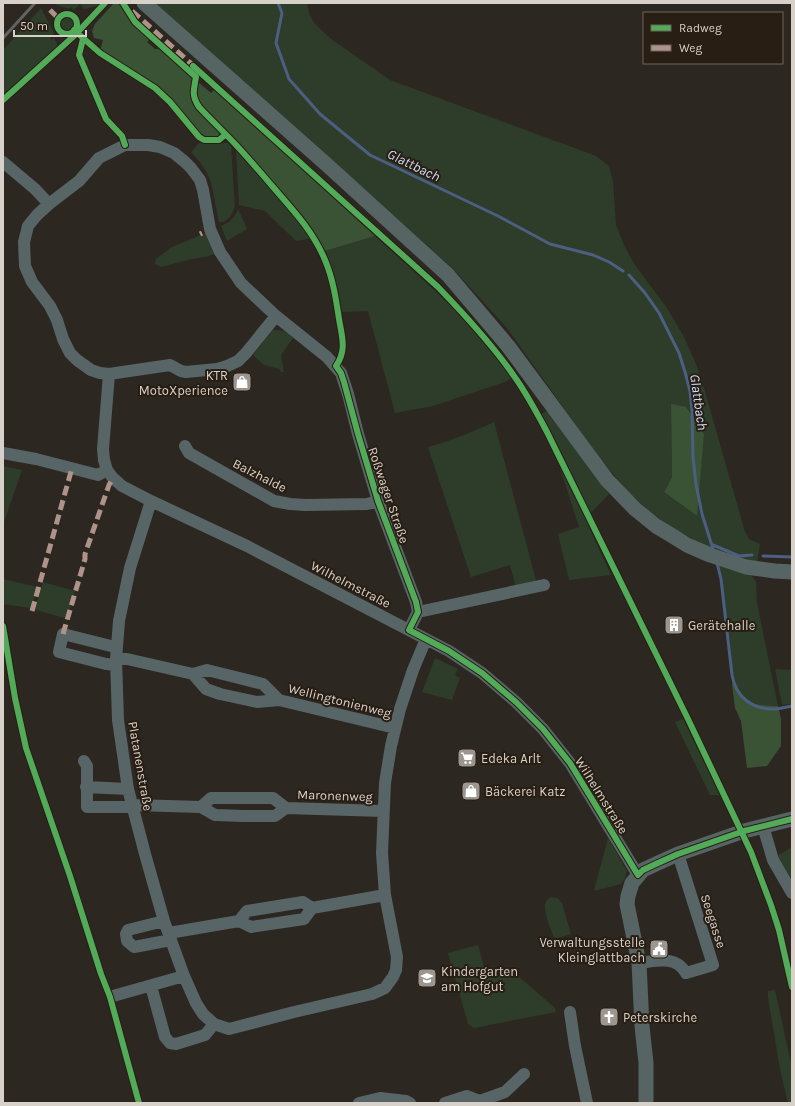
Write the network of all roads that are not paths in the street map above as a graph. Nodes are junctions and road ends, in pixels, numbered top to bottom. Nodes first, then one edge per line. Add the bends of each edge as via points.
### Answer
1 (144, 3) edge
2 (3, 162) edge
3 (49, 204) junction
4 (276, 316) junction
5 (109, 374) junction
6 (185, 446) dead end
7 (3, 453) edge
8 (107, 470) junction
9 (151, 501) junction
10 (378, 501) junction
11 (792, 572) edge
12 (544, 585) dead end
13 (418, 612) junction
14 (409, 630) junction
15 (426, 639) junction
16 (117, 646) junction
17 (116, 662) junction
18 (193, 674) junction
19 (279, 700) junction
20 (395, 728) junction
21 (84, 761) dead end
22 (86, 787) junction
23 (128, 788) junction
24 (133, 806) junction
25 (201, 807) junction
26 (286, 808) junction
27 (383, 811) junction
28 (792, 819) edge
29 (763, 826) junction
30 (678, 854) junction
31 (638, 875) junction
32 (792, 893) edge
33 (385, 895) junction
34 (312, 908) junction
35 (164, 921) junction
36 (239, 921) junction
37 (170, 937) junction
38 (639, 963) junction
39 (184, 976) junction
40 (151, 986) junction
41 (112, 996) dead end
42 (570, 1012) dead end
43 (214, 1024) junction
44 (524, 1074) dead end
45 (359, 1103) edge
46 (410, 1103) edge
47 (445, 1103) edge
48 (587, 1103) edge
49 (646, 1103) edge

1 - 11 main road via 448,275 508,346 607,480 628,503 656,526 687,545 715,557 746,567
2 - 3 street
3 - 4 street, Roßwager Straße via 79,181 99,158 125,145 148,145 174,153 192,168 200,180 210,229 220,252 242,283
3 - 5 street, Roßwager Straße via 28,226 24,242 25,266 32,282 50,306 70,353 91,370
4 - 5 street, Roßwager Straße via 246,353 238,361 227,366 186,372 170,365
4 - 10 street, Roßwager Straße via 327,357 341,373
5 - 8 street via 103,449
6 - 10 street, Balzhalde via 189,453 274,501 305,505 367,504
7 - 8 street via 98,475
8 - 9 street, Wilhelmstraße via 122,486
9 - 14 street, Wilhelmstraße via 247,546
9 - 16 street, Platanenstraße via 130,568 119,621
10 - 13 street, Roßwager Straße
12 - 13 street
13 - 14 street
14 - 15 street, Wilhelmstraße
15 - 20 street via 408,683
15 - 31 street, Wilhelmstraße via 471,665 494,682 542,729 570,763
16 - 17 street, Platanenstraße
16 - 17 street, Wellingtonienweg via 64,634 59,652 106,664
17 - 18 street, Wellingtonienweg via 127,659
17 - 23 street, Platanenstraße via 118,720
18 - 19 street, Wellingtonienweg via 206,689 220,694 257,702
18 - 19 street, Wellingtonienweg via 207,670 263,684
19 - 20 street, Wellingtonienweg
20 - 27 street
21 - 22 street, Maronenweg via 87,766
22 - 23 street
22 - 24 street, Maronenweg via 87,807
23 - 24 street, Platanenstraße
24 - 25 street, Maronenweg
24 - 35 street, Platanenstraße
25 - 26 street, Maronenweg via 215,815 243,816 275,816
25 - 26 street, Maronenweg via 211,798 273,798
26 - 27 street, Maronenweg
27 - 33 street
28 - 29 main road
29 - 30 main road
29 - 32 street via 773,860
30 - 31 main road via 643,870
30 - 38 street, Seegasse via 713,965 686,973 683,968 666,960
31 - 38 main road via 629,889 627,904
33 - 34 street
33 - 43 street via 397,964 393,977 385,988 372,994 229,1029
34 - 36 street via 302,902 247,911
34 - 36 street via 304,919 251,927
35 - 37 street, Platanenstraße
35 - 37 street via 128,930 127,941 134,947
36 - 37 street
37 - 39 street, Platanenstraße
38 - 49 main road
39 - 40 street
39 - 43 street, Platanenstraße via 203,1014
40 - 41 street
40 - 43 street via 165,1037 170,1043 176,1044 205,1035
42 - 48 street
44 - 47 street via 505,1092 480,1101 467,1096
45 - 46 street via 380,1098

